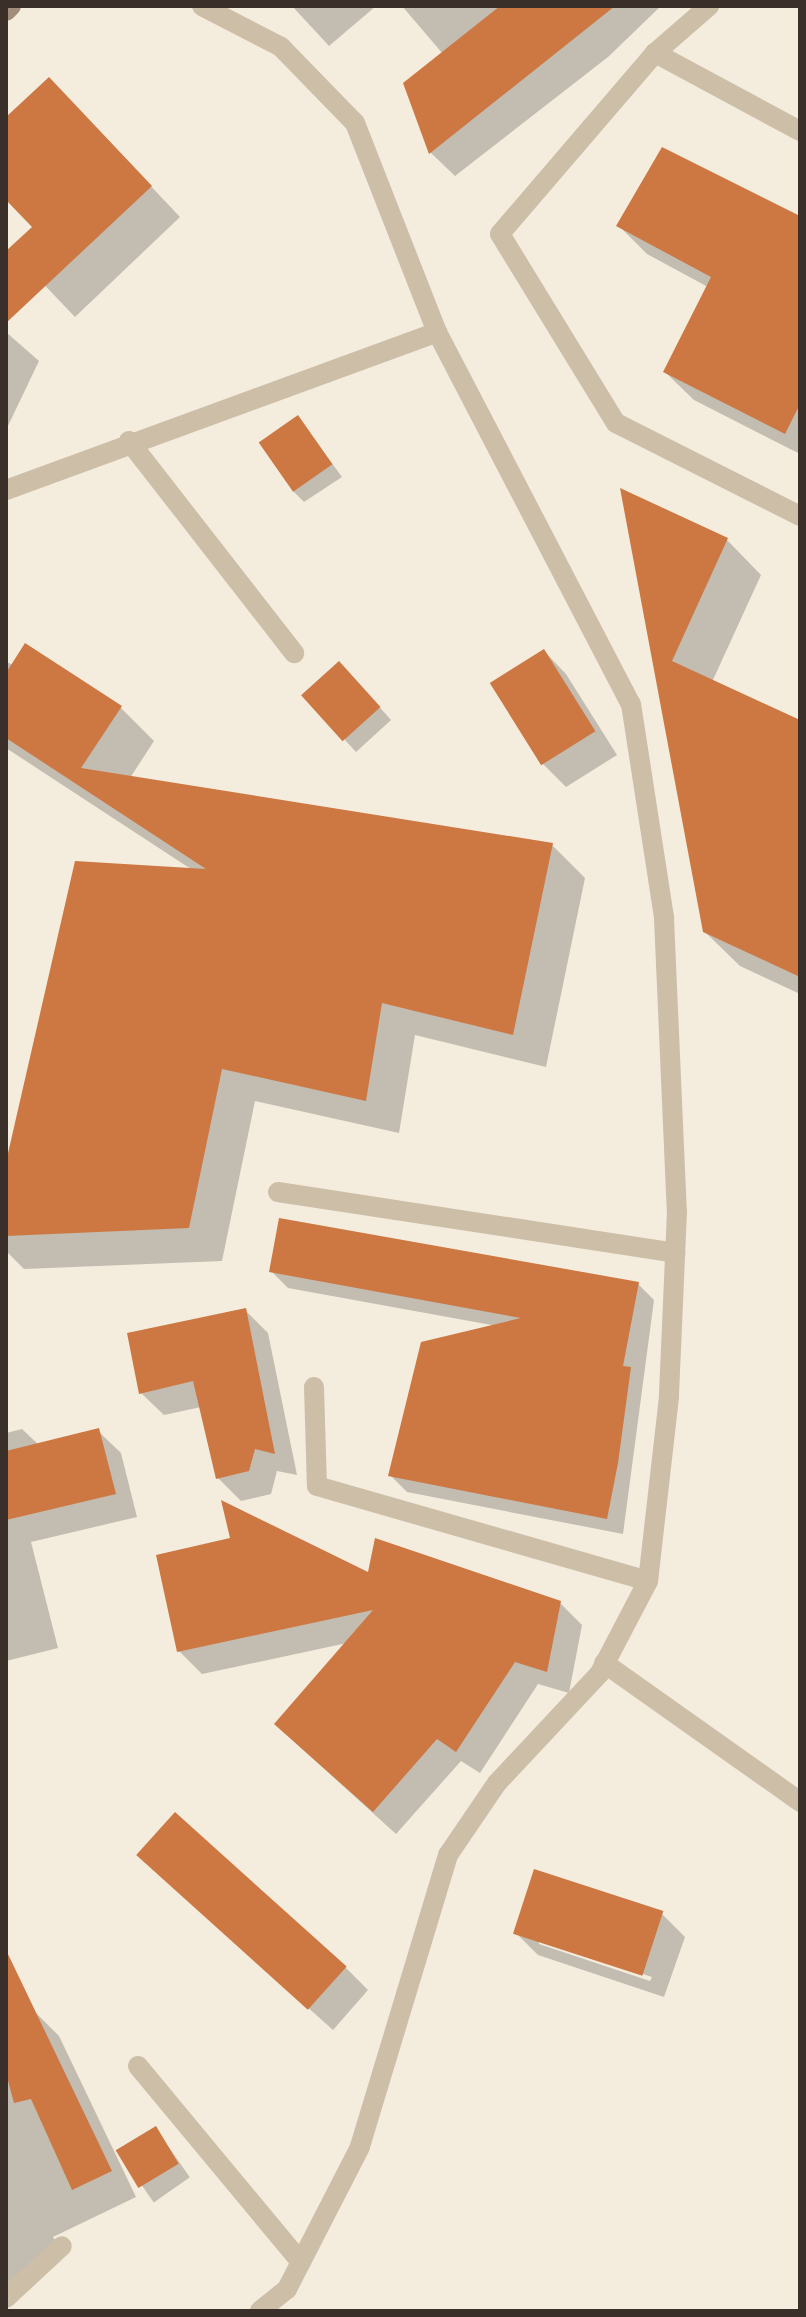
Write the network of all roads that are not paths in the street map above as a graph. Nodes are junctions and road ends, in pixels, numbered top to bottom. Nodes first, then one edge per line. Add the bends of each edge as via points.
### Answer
1 (11, 6) edge
2 (202, 6) edge
3 (709, 6) edge
4 (6, 11) edge
5 (655, 53) junction
6 (800, 131) edge
7 (437, 332) junction
8 (129, 441) junction
9 (6, 490) edge
10 (800, 516) edge
11 (294, 653) dead end
12 (278, 1192) dead end
13 (675, 1253) junction
14 (314, 1387) dead end
15 (648, 1581) junction
16 (604, 1663) junction
17 (800, 1802) edge
18 (138, 2066) dead end
19 (62, 2246) dead end
20 (301, 2262) junction
21 (6, 2298) edge
22 (260, 2311) edge

1 - 4 main road
2 - 7 street via 281,47 355,123
3 - 5 street
5 - 6 street
5 - 10 street via 500,234 616,423
7 - 8 street
7 - 13 street via 631,704 664,918
8 - 9 street
8 - 11 street
12 - 13 street
13 - 15 street via 669,1397
14 - 15 street via 317,1486
15 - 16 street
16 - 17 street
16 - 20 street via 497,1783 448,1855 360,2147
18 - 20 street
19 - 21 street
20 - 22 street via 287,2289

